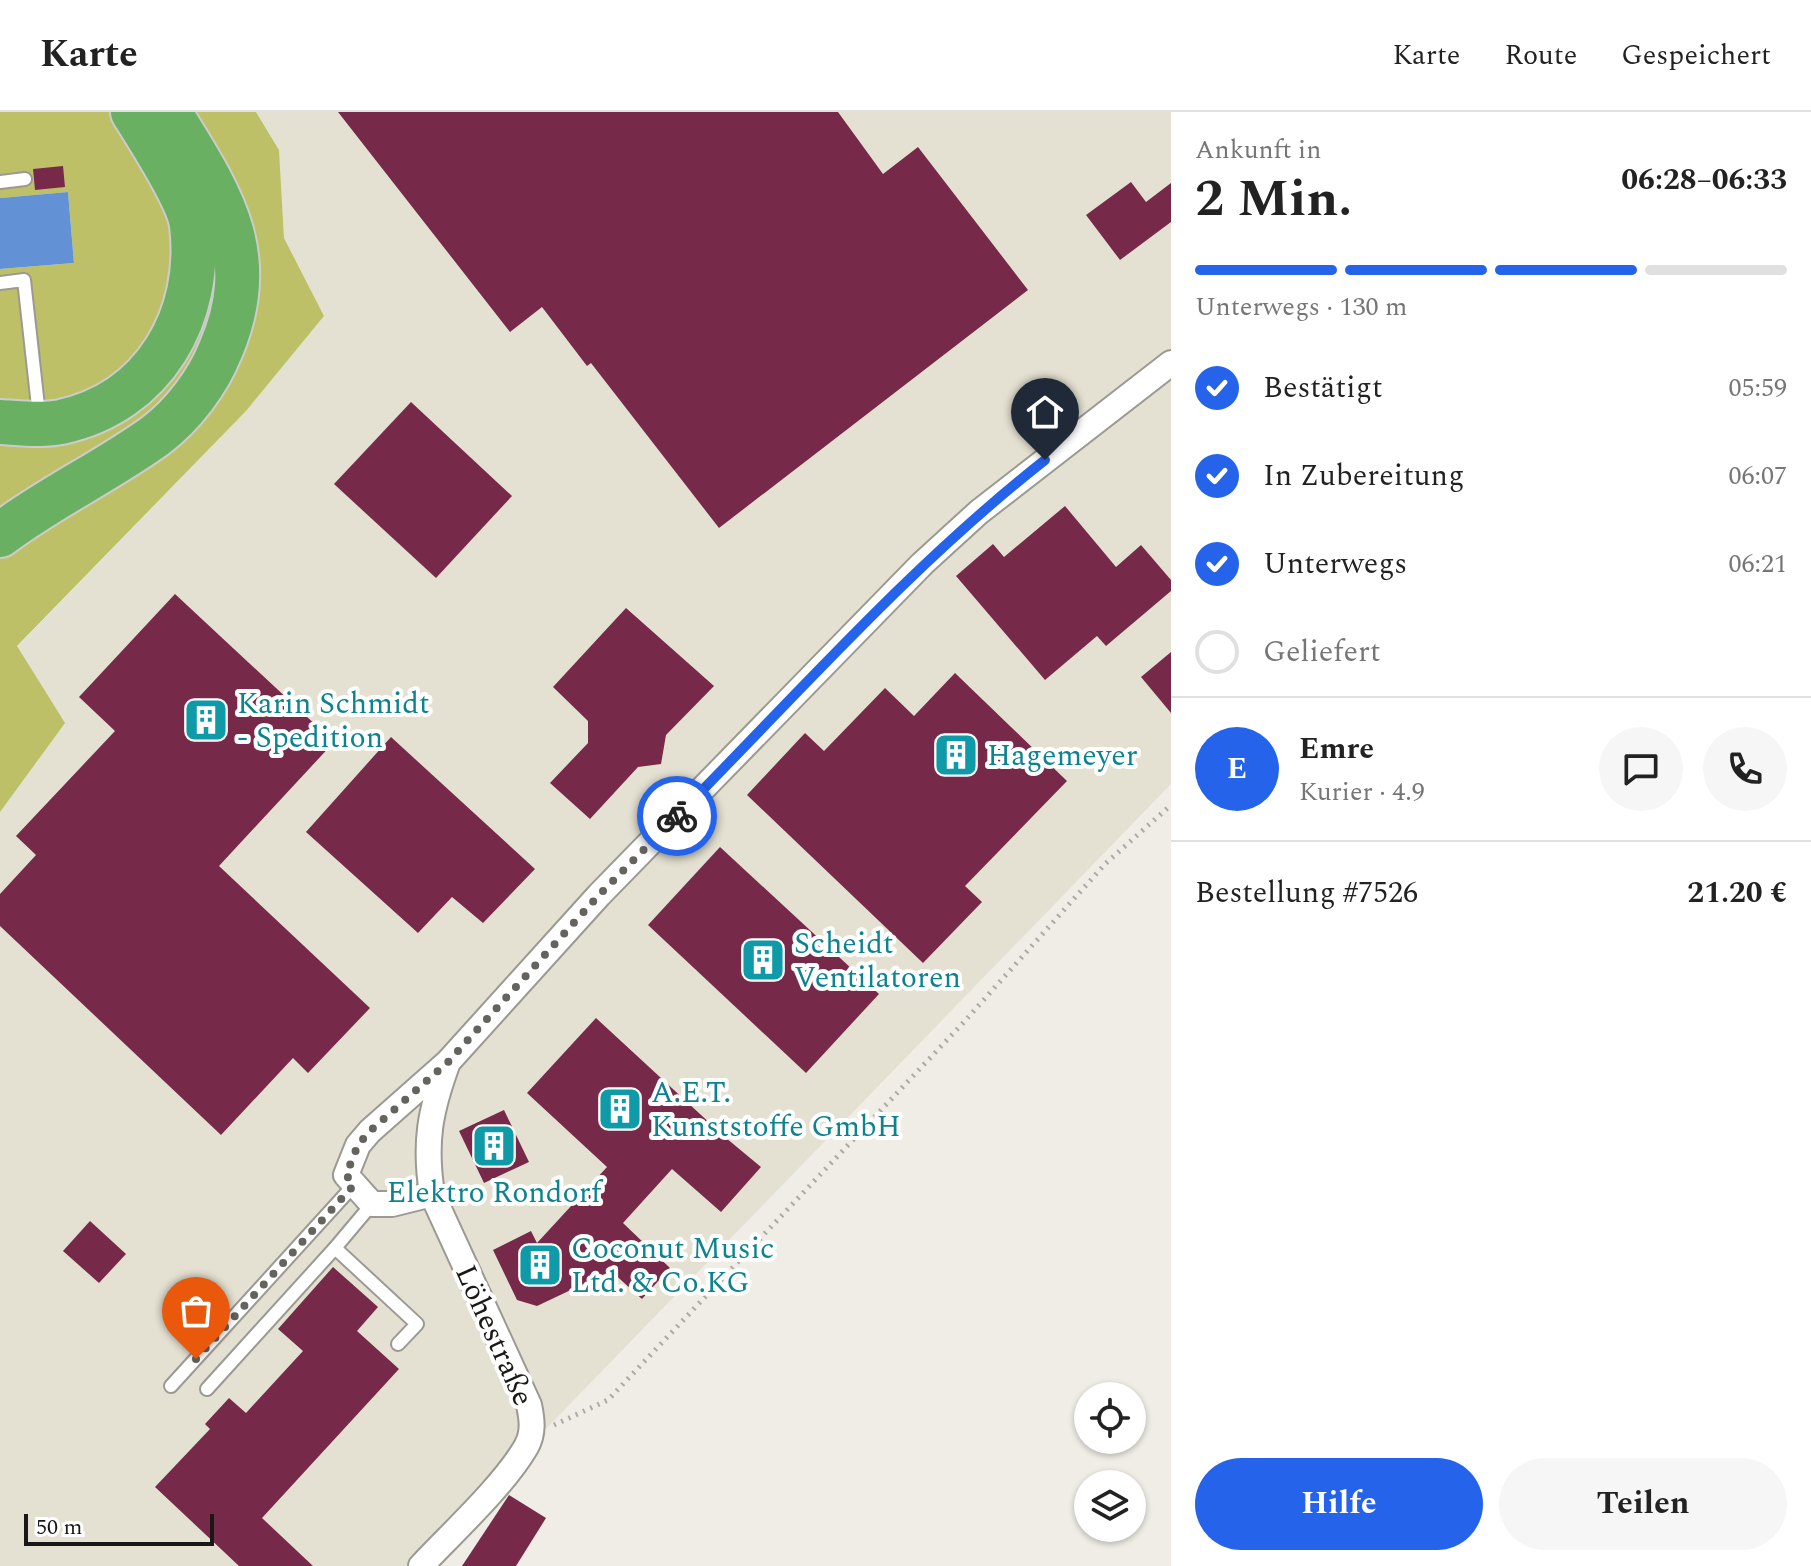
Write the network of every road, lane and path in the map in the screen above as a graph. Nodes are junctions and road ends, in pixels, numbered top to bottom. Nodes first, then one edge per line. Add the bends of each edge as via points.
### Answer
1 (133, 112) edge
2 (169, 112) edge
3 (25, 179) dead end
4 (0, 182) edge
5 (0, 283) edge
6 (1171, 363) edge
7 (20, 422) edge
8 (0, 535) edge
9 (1171, 805) edge
10 (448, 1062) junction
11 (354, 1185) junction
12 (432, 1194) junction
13 (372, 1204) junction
14 (335, 1248) junction
15 (398, 1344) dead end
16 (171, 1386) dead end
17 (207, 1389) dead end
18 (533, 1423) junction
19 (421, 1566) edge

1 - 7 highway via 192,222 193,274 184,315 164,357 132,389 60,422
2 - 8 highway via 209,176 232,229 240,275 234,319 214,366 192,399 157,435
3 - 4 lane
5 - 7 lane via 24,280
6 - 10 street, Löhestraße via 979,512 922,564 599,895
9 - 18 path via 1105,864 608,1400 558,1425
10 - 11 street, Löhestraße via 358,1145 346,1175
10 - 12 street, Löhestraße via 432,1105 427,1139
11 - 13 street
11 - 16 lane
12 - 13 street
12 - 18 street, Löhestraße
13 - 14 lane
14 - 15 lane via 417,1324
14 - 17 lane
18 - 19 street, Löhestraße via 527,1446

